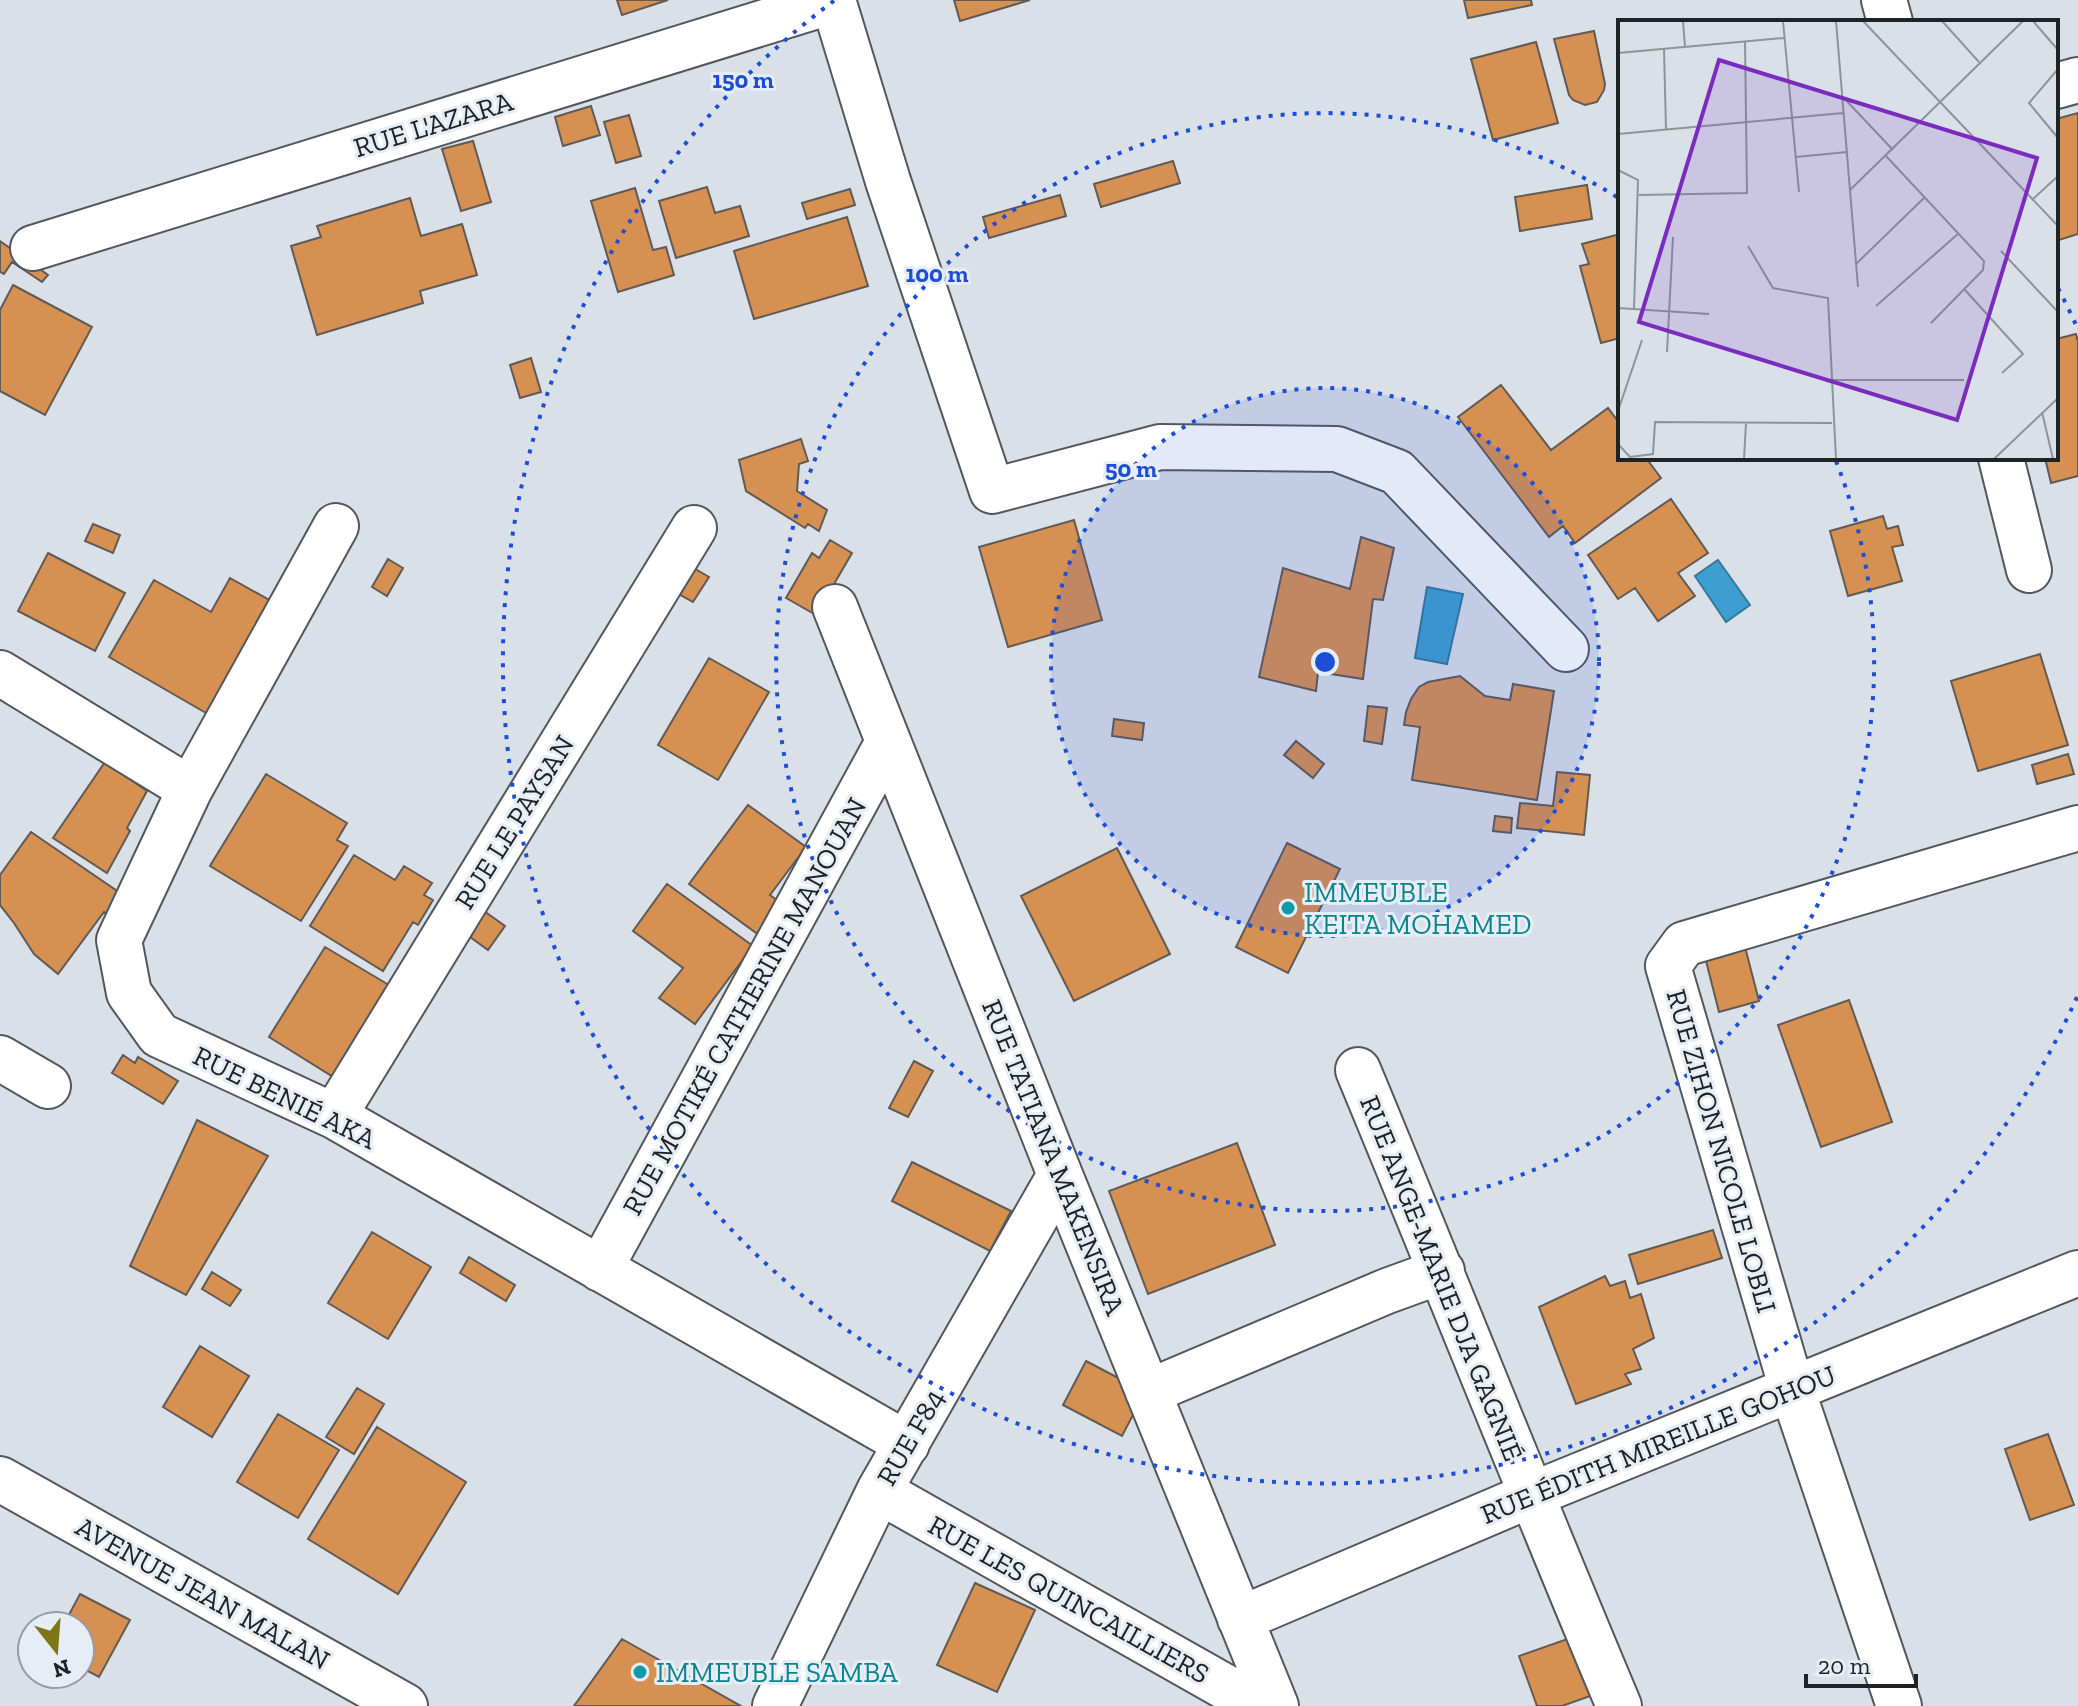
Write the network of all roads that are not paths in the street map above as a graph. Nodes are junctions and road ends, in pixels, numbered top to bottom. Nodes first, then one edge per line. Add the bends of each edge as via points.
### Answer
1 (833, 0) edge
2 (1884, 0) edge
3 (1889, 20) edge
4 (2078, 80) edge
5 (2058, 85) edge
6 (33, 248) dead end
7 (2002, 460) edge
8 (336, 526) dead end
9 (694, 528) dead end
10 (2029, 570) dead end
11 (835, 607) dead end
12 (1566, 649) dead end
13 (0, 673) edge
14 (888, 742) junction
15 (190, 789) junction
16 (2078, 828) edge
17 (0, 1058) edge
18 (1358, 1070) dead end
19 (48, 1086) dead end
20 (334, 1116) junction
21 (1060, 1175) junction
22 (600, 1269) junction
23 (1442, 1271) junction
24 (2078, 1273) edge
25 (1792, 1389) junction
26 (1148, 1392) junction
27 (907, 1444) junction
28 (0, 1479) edge
29 (879, 1491) junction
30 (1531, 1495) junction
31 (1240, 1619) junction
32 (405, 1706) edge
33 (775, 1706) edge
34 (1259, 1706) edge
35 (1276, 1706) edge
36 (1619, 1706) edge
37 (1899, 1706) edge

1 - 6 street, RUE L'AZARA
1 - 12 street via 992,491 1160,447 1337,449 1397,472
2 - 3 street
4 - 5 street
7 - 10 street
8 - 15 street, RUE BENIÉ AKA
9 - 20 street, RUE LE PAYSAN
11 - 14 street, RUE TATIANA MAKENSIRA
13 - 15 street
14 - 21 street, RUE TATIANA MAKENSIRA
14 - 22 street, RUE MOTIKÉ CATHERINE MANOUAN
15 - 20 street, RUE BENIÉ AKA via 119,940 129,993 159,1035
16 - 25 street, RUE ZIHON NICOLE LOBLI via 1684,944 1668,966
17 - 19 street
18 - 23 street, RUE ANGE-MARIE DJA GAGNIÉ
20 - 22 street, RUE BENIÉ AKA
21 - 26 street, RUE TATIANA MAKENSIRA
21 - 27 street, RUE F84
22 - 27 street, RUE BENIÉ AKA
23 - 26 street
23 - 30 street, RUE ANGE-MARIE DJA GAGNIÉ
24 - 25 street, RUE ÉDITH MIREILLE GOHOU
25 - 30 street, RUE ÉDITH MIREILLE GOHOU
25 - 37 street, RUE ZIHON NICOLE LOBLI
26 - 31 street, RUE TATIANA MAKENSIRA
27 - 29 street, RUE F84
28 - 32 street, AVENUE JEAN MALAN
29 - 33 street, RUE F84
29 - 34 street, RUE LES QUINCAILLIERS
30 - 31 street, RUE ÉDITH MIREILLE GOHOU
30 - 36 street, RUE ANGE-MARIE DJA GAGNIÉ
31 - 35 street, RUE TATIANA MAKENSIRA

